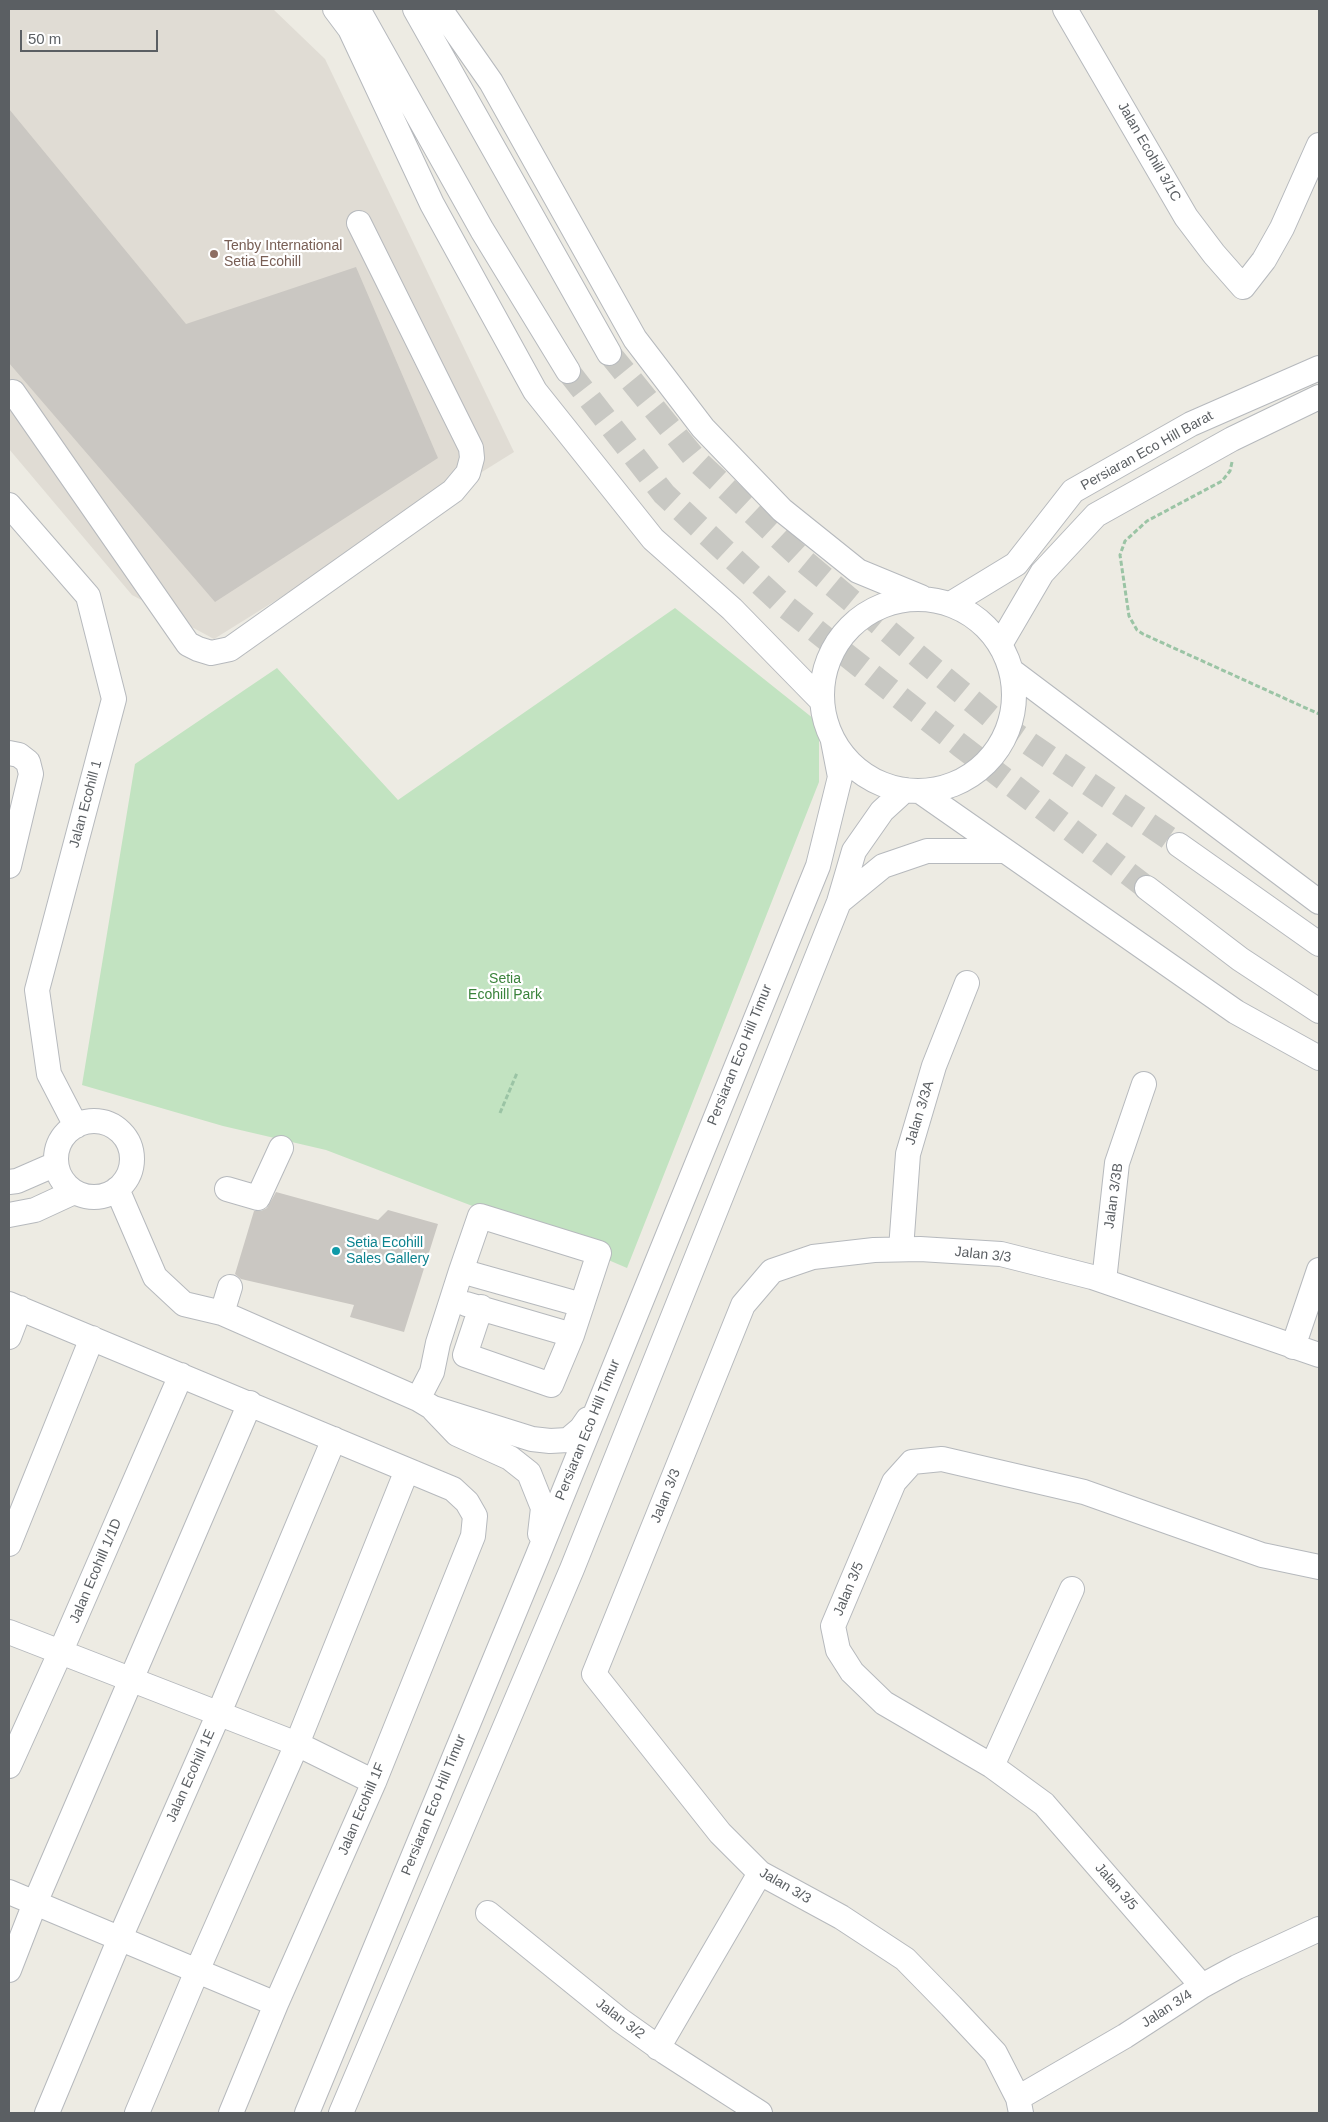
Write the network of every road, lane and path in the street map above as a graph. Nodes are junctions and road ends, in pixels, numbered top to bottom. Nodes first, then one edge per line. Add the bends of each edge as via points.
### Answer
1 (335, 9) edge
2 (358, 9) edge
3 (415, 9) edge
4 (440, 9) edge
5 (1065, 9) edge
6 (1319, 145) edge
7 (359, 223) dead end
8 (609, 353) tunnel mouth
9 (1319, 368) edge
10 (568, 371) tunnel mouth
11 (10, 392) edge
12 (1319, 397) edge
13 (1232, 439) junction
14 (10, 507) edge
15 (921, 597) junction
16 (952, 603) junction
17 (1001, 643) junction
18 (1013, 672) junction
19 (821, 700) junction
20 (1319, 714) edge
21 (833, 741) junction
22 (18, 757) edge
23 (913, 791) junction
24 (1179, 846) tunnel mouth
25 (1004, 851) junction
26 (9, 866) edge
27 (1147, 888) tunnel mouth
28 (839, 902) junction
29 (1319, 902) edge
30 (1319, 944) edge
31 (967, 983) dead end
32 (1319, 1011) edge
33 (1319, 1058) edge
34 (517, 1072) dead end
35 (1144, 1084) dead end
36 (500, 1113) dead end
37 (76, 1126) junction
38 (281, 1148) dead end
39 (56, 1164) junction
40 (9, 1182) edge
41 (117, 1189) junction
42 (227, 1189) dead end
43 (74, 1192) junction
44 (9, 1214) edge
45 (901, 1249) junction
46 (1319, 1270) edge
47 (460, 1271) junction
48 (1104, 1281) junction
49 (230, 1287) dead end
50 (452, 1301) junction
51 (582, 1305) junction
52 (14, 1306) edge
53 (480, 1307) junction
54 (222, 1312) junction
55 (572, 1334) junction
56 (9, 1337) edge
57 (92, 1338) junction
58 (1293, 1347) junction
59 (1319, 1355) edge
60 (181, 1375) junction
61 (250, 1403) junction
62 (425, 1404) junction
63 (597, 1405) junction
64 (334, 1439) junction
65 (407, 1470) junction
66 (9, 1544) edge
67 (538, 1555) junction
68 (1319, 1567) edge
69 (1072, 1589) dead end
70 (9, 1632) edge
71 (60, 1653) junction
72 (132, 1680) junction
73 (218, 1714) junction
74 (297, 1744) junction
75 (9, 1766) edge
76 (992, 1766) junction
77 (374, 1782) junction
78 (760, 1873) junction
79 (9, 1892) edge
80 (35, 1903) junction
81 (488, 1913) dead end
82 (1319, 1928) edge
83 (120, 1938) junction
84 (9, 1970) edge
85 (197, 1971) junction
86 (1202, 1986) junction
87 (276, 2004) junction
88 (658, 2048) junction
89 (1020, 2105) edge
90 (47, 2113) edge
91 (138, 2113) edge
92 (231, 2113) edge
93 (307, 2113) edge
94 (341, 2113) edge
95 (760, 2113) edge

1 - 19 street via 350,29 432,204 535,391 653,539 732,609
2 - 10 street via 482,230
3 - 8 street
4 - 15 street via 491,82 635,339 703,428 782,510 858,571
5 - 6 street, Jalan Ecohill 3/1C via 1186,217 1243,287 1278,236
7 - 11 street via 471,448 468,473 453,492 230,649 211,652 188,644
9 - 16 street, Persiaran Eco Hill Barat via 1191,424 1073,491 1016,564
12 - 13 street
13 - 17 street via 1096,515 1042,573
13 - 20 path via 1232,466 1222,481 1147,521 1125,541 1120,555 1129,616 1143,634
14 - 37 street, Jalan Ecohill 1 via 88,596 114,699 37,990 49,1074
15 - 16 street
15 - 19 street via 889,602 861,617 842,635 830,656 822,681
16 - 17 street via 980,619
17 - 18 street
18 - 23 street via 1015,706 1005,738 990,760 970,777 947,787
18 - 29 street
19 - 21 street
21 - 23 street via 849,762 870,779 895,789
21 - 63 street, Persiaran Eco Hill Timur via 840,777 818,866
22 - 26 street via 31,774
23 - 25 street
23 - 28 street via 882,811 854,851
24 - 30 street
25 - 28 street via 927,851 883,866
25 - 33 street via 1236,1012
27 - 32 street via 1240,958
28 - 94 street via 568,1578
31 - 45 street, Jalan 3/3A via 934,1066 908,1154
34 - 36 path
35 - 48 street, Jalan 3/3B via 1118,1163
37 - 39 street via 60,1142
37 - 41 street via 98,1121 109,1124 126,1138 132,1160 130,1171
38 - 42 street via 258,1198
39 - 40 street
39 - 43 street via 60,1175
41 - 43 street via 96,1197
41 - 54 street via 155,1277 184,1304
43 - 44 street via 35,1210
45 - 48 street, Jalan 3/3 via 1001,1254
45 - 78 street, Jalan 3/3 via 812,1257 772,1271 742,1305 594,1674 720,1832
46 - 58 street
47 - 50 street
47 - 51 street
47 - 51 street via 480,1216 599,1254
48 - 58 street, Jalan 3/3
49 - 54 street
50 - 53 street
50 - 62 street via 438,1343
51 - 55 street
52 - 56 street
52 - 57 street
53 - 55 street
53 - 55 street via 465,1355 551,1385
54 - 62 street
57 - 60 street
57 - 66 street
58 - 59 street, Jalan 3/3
60 - 61 street
60 - 71 street, Jalan Ecohill 1/1D
61 - 64 street
61 - 72 street
62 - 63 street via 532,1439 550,1441 568,1440
62 - 67 street via 457,1434 510,1458 529,1473 543,1508
63 - 67 street, Persiaran Eco Hill Timur
64 - 65 street
64 - 73 street, Jalan Ecohill 1E
65 - 74 street
65 - 77 street, Jalan Ecohill 1F via 453,1489 476,1516 473,1536
67 - 93 street, Persiaran Eco Hill Timur
68 - 76 street, Jalan 3/5 via 1262,1555 1084,1492 942,1459 912,1462 894,1482 833,1626 838,1650 852,1672 884,1703
69 - 76 street
70 - 71 street
71 - 72 street
71 - 75 street, Jalan Ecohill 1/1D
72 - 73 street
72 - 80 street
73 - 74 street
73 - 83 street, Jalan Ecohill 1E
74 - 77 street
74 - 85 street
76 - 86 street, Jalan 3/5 via 1044,1804
77 - 87 street, Jalan Ecohill 1F
78 - 88 street
78 - 89 street, Jalan 3/3 via 841,1917 905,1958 995,2054
79 - 80 street
80 - 83 street
80 - 84 street
81 - 88 street, Jalan 3/2
82 - 86 street, Jalan 3/4
83 - 85 street
83 - 90 street, Jalan Ecohill 1E
85 - 87 street
85 - 91 street
86 - 89 street, Jalan 3/4
87 - 92 street, Jalan Ecohill 1F
88 - 95 street, Jalan 3/2

